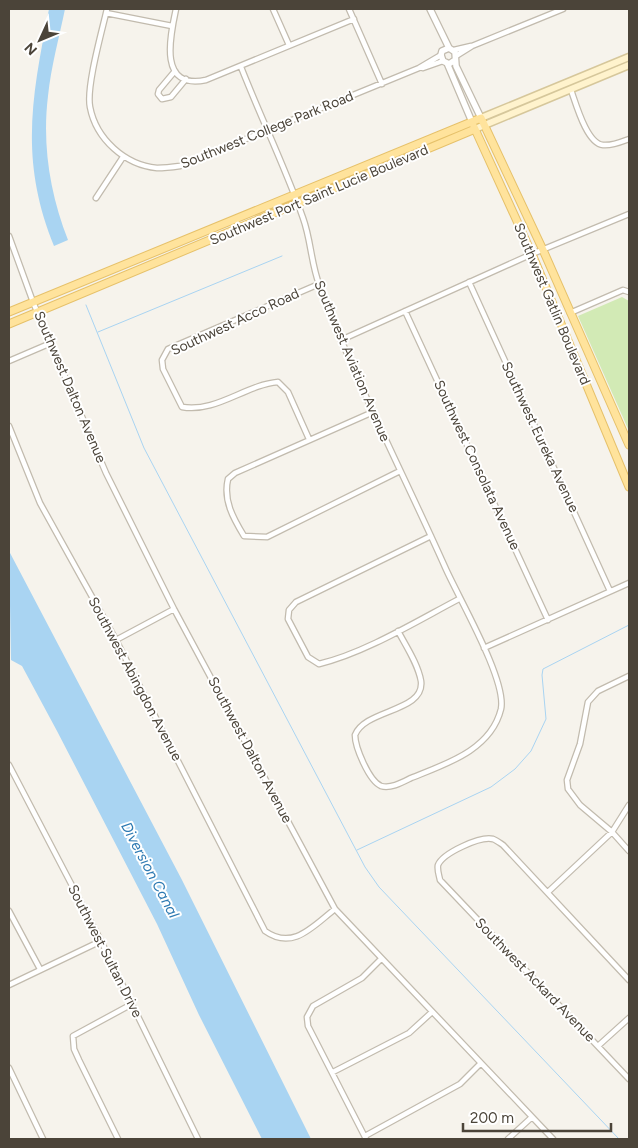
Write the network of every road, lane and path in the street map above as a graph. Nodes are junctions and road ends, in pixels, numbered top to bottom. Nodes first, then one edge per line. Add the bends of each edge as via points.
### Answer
1 (176, 9) edge
2 (273, 9) edge
3 (349, 9) edge
4 (430, 9) edge
5 (563, 9) edge
6 (107, 11) edge
7 (354, 19) junction
8 (172, 26) junction
9 (437, 28) junction
10 (289, 45) junction
11 (454, 54) junction
12 (629, 57) edge
13 (443, 58) junction
14 (629, 65) edge
15 (240, 67) junction
16 (175, 71) junction
17 (186, 79) junction
18 (382, 84) junction
19 (571, 90) junction
20 (481, 118) junction
21 (474, 126) junction
22 (484, 126) junction
23 (266, 132) junction
24 (629, 138) edge
25 (123, 157) junction
26 (294, 195) junction
27 (96, 198) dead end
28 (298, 204) junction
29 (629, 214) edge
30 (9, 236) edge
31 (543, 250) junction
32 (532, 254) junction
33 (470, 282) junction
34 (319, 284) junction
35 (629, 292) edge
36 (33, 302) junction
37 (38, 311) junction
38 (405, 311) junction
39 (9, 312) edge
40 (570, 313) junction
41 (9, 324) edge
42 (341, 340) junction
43 (51, 343) junction
44 (9, 361) edge
45 (374, 412) junction
46 (9, 426) edge
47 (309, 439) junction
48 (629, 445) edge
49 (400, 471) junction
50 (629, 487) edge
51 (431, 536) junction
52 (629, 583) edge
53 (610, 591) junction
54 (459, 599) junction
55 (174, 609) junction
56 (548, 620) junction
57 (398, 631) junction
58 (116, 640) junction
59 (484, 648) junction
60 (629, 676) edge
61 (9, 765) edge
62 (629, 805) edge
63 (612, 832) junction
64 (629, 851) edge
65 (548, 892) junction
66 (335, 909) junction
67 (9, 911) edge
68 (101, 940) junction
69 (381, 960) junction
70 (40, 969) junction
71 (629, 980) edge
72 (9, 985) edge
73 (132, 1004) junction
74 (432, 1012) junction
75 (629, 1018) edge
76 (598, 1046) junction
77 (480, 1064) junction
78 (9, 1068) edge
79 (333, 1072) junction
80 (629, 1079) edge
81 (532, 1117) junction
82 (366, 1138) edge
83 (44, 1139) edge
84 (118, 1139) edge
85 (198, 1139) edge
86 (508, 1139) edge
87 (553, 1139) edge

1 - 8 street
2 - 10 street
3 - 7 street
4 - 9 street
5 - 11 street
6 - 8 street
6 - 25 street, Southwest College Park Road via 91,86 90,107 97,127
7 - 10 street
7 - 18 street
8 - 16 street via 169,53
9 - 11 street
9 - 13 street
10 - 15 street
11 - 13 street
11 - 13 street
11 - 20 street
12 - 20 main road, Southwest Port Saint Lucie Boulevard
13 - 18 street, Southwest College Park Road
13 - 21 street
14 - 19 main road, Southwest Port Saint Lucie Boulevard
15 - 17 street via 206,80 195,82
15 - 23 street, Southwest Aviation Avenue
16 - 17 street
16 - 17 street via 159,90 162,99 171,97
18 - 23 street, Southwest College Park Road
19 - 22 main road, Southwest Port Saint Lucie Boulevard
19 - 24 street via 589,136 600,145 611,145
20 - 21 main road, Southwest Port Saint Lucie Boulevard
20 - 22 main road, Southwest Gatlin Boulevard
21 - 22 main road, Southwest Port Saint Lucie Boulevard
21 - 26 main road, Southwest Port Saint Lucie Boulevard
21 - 28 main road, Southwest Port Saint Lucie Boulevard
21 - 32 main road, Southwest Gatlin Boulevard
22 - 31 main road, Southwest Gatlin Boulevard
23 - 25 street, Southwest College Park Road via 180,166 158,168
23 - 26 street, Southwest Aviation Avenue
25 - 27 street
26 - 28 street, Southwest Aviation Avenue
26 - 36 main road, Southwest Port Saint Lucie Boulevard
28 - 34 street, Southwest Aviation Avenue via 309,236
28 - 37 main road, Southwest Port Saint Lucie Boulevard
29 - 31 street
30 - 36 street, Southwest Dalton Avenue
31 - 32 street
31 - 40 main road, Southwest Gatlin Boulevard
32 - 33 street
32 - 50 main road, Southwest Gatlin Boulevard
33 - 38 street
33 - 53 street, Southwest Eureka Avenue
34 - 42 street, Southwest Aviation Avenue
34 - 47 street, Southwest Acco Road via 168,349 162,360 163,370 182,408 211,405 266,383 278,382 288,392
35 - 40 street via 623,290
36 - 37 street, Southwest Dalton Avenue
36 - 39 main road, Southwest Port Saint Lucie Boulevard
37 - 41 main road, Southwest Port Saint Lucie Boulevard
37 - 43 street, Southwest Dalton Avenue
38 - 42 street
38 - 56 street, Southwest Consolata Avenue
40 - 48 main road, Southwest Gatlin Boulevard
42 - 45 street, Southwest Aviation Avenue
43 - 44 street
43 - 55 street, Southwest Dalton Avenue via 106,473
45 - 47 street
45 - 49 street, Southwest Aviation Avenue
46 - 58 street, Southwest Abingdon Avenue via 40,503
47 - 49 street via 228,479 225,492 232,517 244,536 267,537
49 - 51 street, Southwest Aviation Avenue
51 - 54 street, Southwest Aviation Avenue
51 - 57 street via 296,602 289,610 288,619 308,657 319,664
52 - 53 street
53 - 56 street
54 - 57 street
54 - 59 street, Southwest Aviation Avenue
55 - 58 street
55 - 66 street, Southwest Dalton Avenue
56 - 59 street
57 - 59 street, Southwest Aviation Avenue via 417,670 420,691 408,703 366,722 355,735 355,743 370,774 376,783 385,786 416,776 476,747 491,731 501,709 501,691
58 - 66 street, Southwest Abingdon Avenue via 265,931 287,940 301,935
60 - 63 street via 598,691 588,702 580,744 568,780 568,789 580,805
61 - 68 street, Southwest Sultan Drive
62 - 63 street
63 - 64 street
63 - 65 street
65 - 71 street
65 - 76 street, Southwest Ackard Avenue via 494,839 482,838 445,856 437,868 440,880
66 - 69 street, Southwest Dalton Avenue
67 - 70 street
68 - 70 street
68 - 73 street, Southwest Sultan Drive
69 - 74 street, Southwest Dalton Avenue
69 - 79 street via 362,978 313,1006 307,1017 308,1026
70 - 72 street
73 - 84 street via 73,1036 79,1060
73 - 85 street, Southwest Sultan Drive
74 - 77 street, Southwest Dalton Avenue
74 - 79 street via 409,1033
75 - 76 street
76 - 80 street, Southwest Ackard Avenue
77 - 81 street, Southwest Dalton Avenue
77 - 82 street via 460,1084
78 - 83 street
79 - 82 street
81 - 86 street
81 - 87 street, Southwest Dalton Avenue

